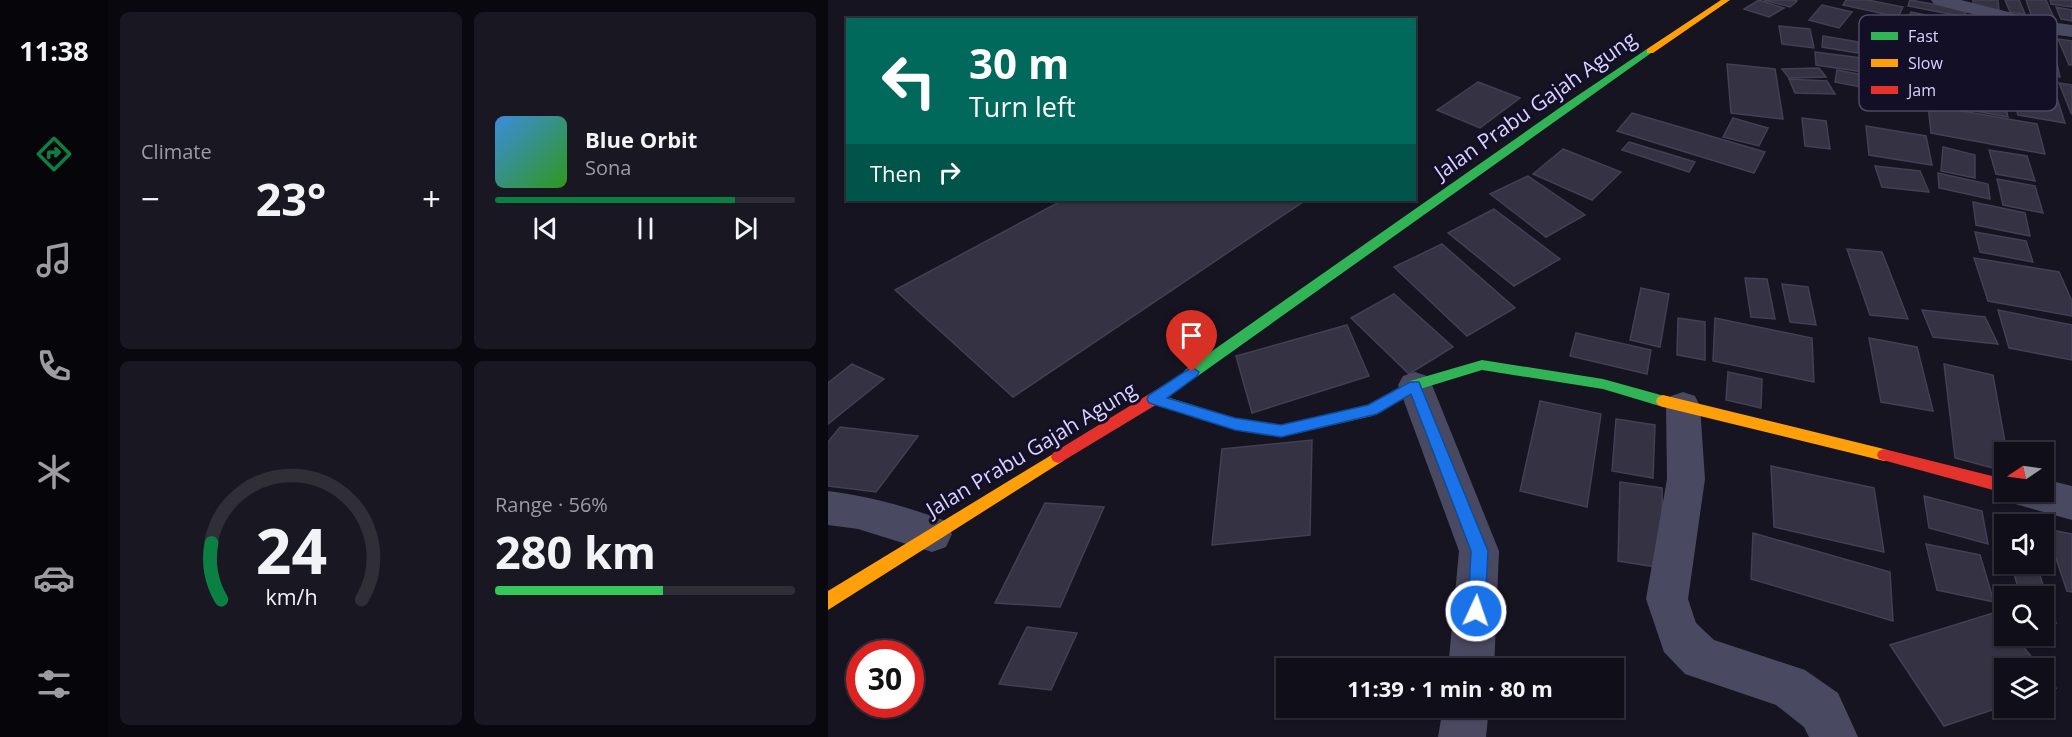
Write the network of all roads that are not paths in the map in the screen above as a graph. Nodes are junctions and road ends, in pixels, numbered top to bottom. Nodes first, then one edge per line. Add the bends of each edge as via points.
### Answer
1 (1726, 0) edge
2 (1940, 0) edge
3 (1997, 15) edge
4 (2057, 29) edge
5 (2072, 31) edge
6 (1414, 386) junction
7 (1154, 399) junction
8 (1683, 406) junction
9 (1994, 483) edge
10 (2054, 498) edge
11 (2072, 503) edge
12 (828, 508) edge
13 (932, 534) junction
14 (828, 601) edge
15 (1472, 658) edge
16 (1465, 718) edge
17 (1462, 737) edge
18 (1834, 737) edge

1 - 7 main road, Jalan Prabu Gajah Agung via 1571,104
2 - 3 street
4 - 5 street
6 - 7 main road via 1372,410 1281,431 1235,424
6 - 8 main road via 1482,365 1603,384
6 - 15 street via 1479,551
7 - 13 main road, Jalan Prabu Gajah Agung
8 - 9 main road
8 - 18 street via 1686,479 1667,599 1679,637 1701,658 1789,686 1821,710
10 - 11 street
12 - 13 street via 858,512
13 - 14 main road, Jalan Prabu Gajah Agung
16 - 17 street

